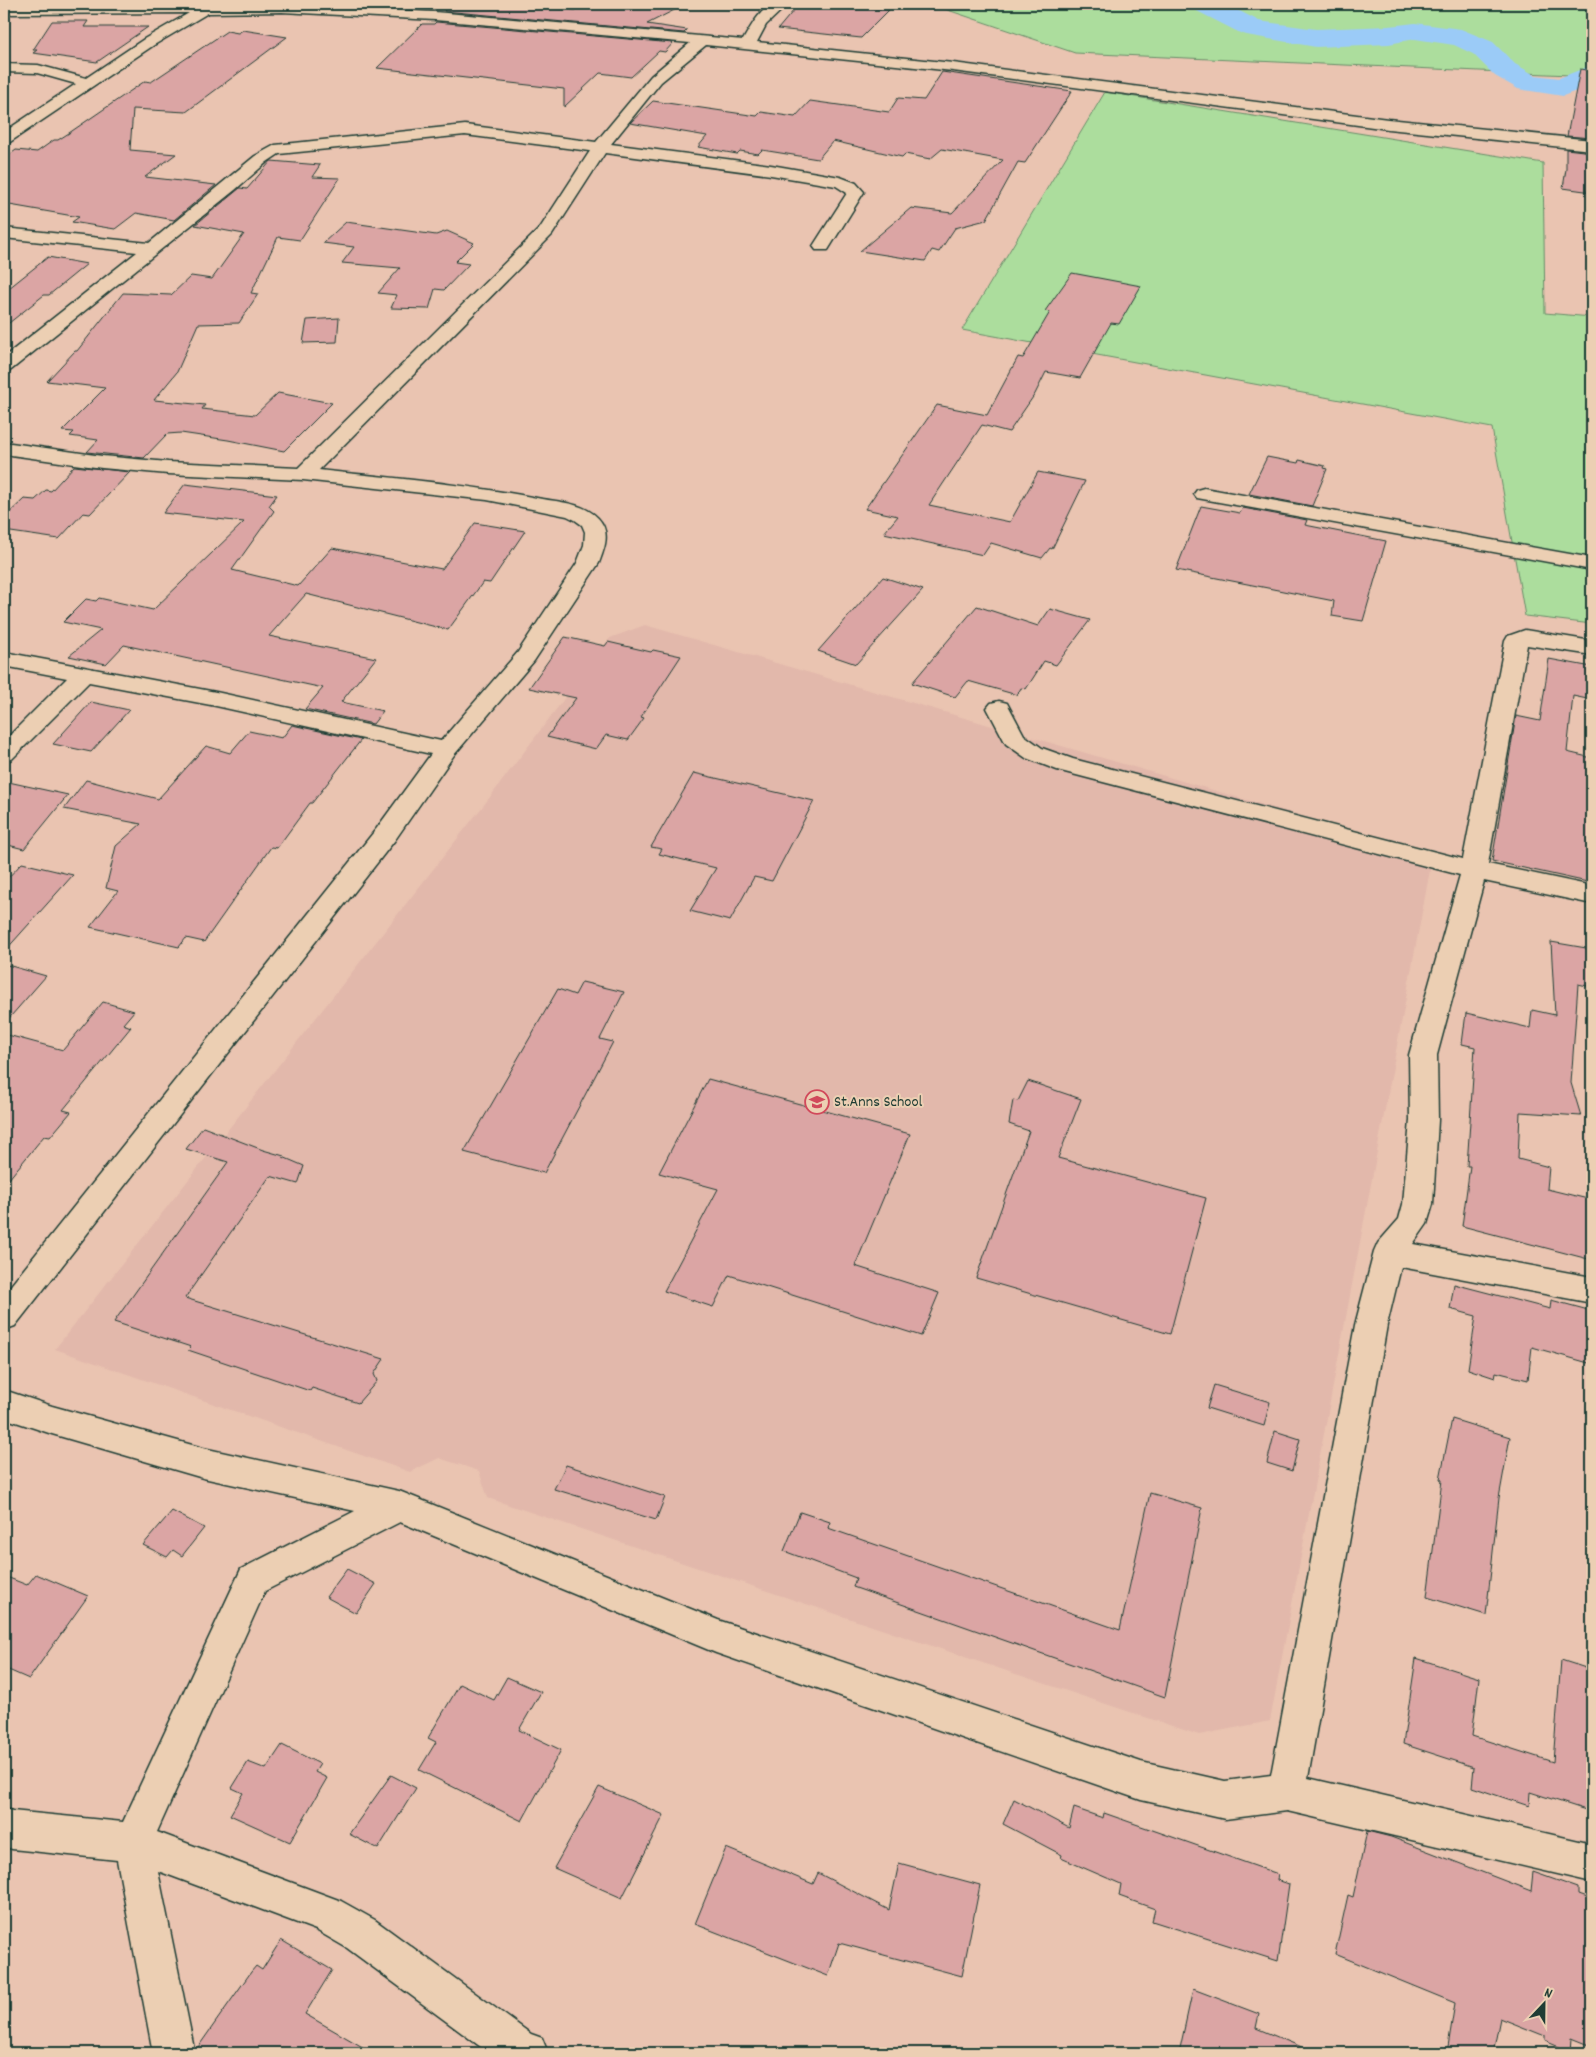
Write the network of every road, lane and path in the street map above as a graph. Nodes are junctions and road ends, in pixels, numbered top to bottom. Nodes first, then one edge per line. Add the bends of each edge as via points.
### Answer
1 (781, 4) edge
2 (262, 6) edge
3 (4, 10) edge
4 (202, 10) junction
5 (438, 10) edge
6 (703, 40) junction
7 (748, 45) junction
8 (4, 68) edge
9 (88, 83) junction
10 (4, 139) edge
11 (1592, 145) edge
12 (601, 147) junction
13 (4, 232) edge
14 (822, 246) dead end
15 (152, 248) junction
16 (4, 366) edge
17 (4, 448) edge
18 (303, 474) junction
19 (1204, 494) dead end
20 (1592, 564) edge
21 (1592, 648) edge
22 (4, 659) edge
23 (85, 673) junction
24 (999, 708) dead end
25 (446, 750) junction
26 (4, 754) edge
27 (1474, 870) junction
28 (1592, 895) edge
29 (1389, 1252) junction
30 (1592, 1290) edge
31 (4, 1317) edge
32 (4, 1404) edge
33 (399, 1506) junction
34 (1287, 1792) junction
35 (4, 1827) edge
36 (133, 1842) junction
37 (1592, 1863) edge
38 (174, 2053) edge
39 (527, 2053) edge

1 - 7 street via 766,15
2 - 4 street
2 - 5 street
3 - 4 street
4 - 9 street
5 - 6 street
6 - 7 street
6 - 12 street via 656,78
7 - 11 street via 952,67 1378,123
8 - 9 street via 38,69
9 - 10 street
12 - 14 street via 771,170 850,186 856,192
12 - 15 street via 465,130 275,150
12 - 18 street via 546,231
13 - 15 street
15 - 16 street
17 - 18 street via 168,468
18 - 25 street via 487,494 573,511 595,525 595,547 572,588 526,656
19 - 20 street
21 - 27 street via 1524,637 1516,641
22 - 23 street
23 - 25 street
23 - 26 street
24 - 27 street via 1014,739 1065,765
25 - 31 street via 380,841
27 - 28 street
27 - 29 street via 1424,1056 1424,1120 1418,1204 1412,1224
29 - 30 street
29 - 34 street via 1370,1335
32 - 33 street via 203,1463
33 - 34 street via 716,1636 1141,1780 1225,1800
33 - 36 street via 253,1580
34 - 37 street
35 - 36 street
36 - 38 street
36 - 39 street via 327,1915 360,1934 517,2049

